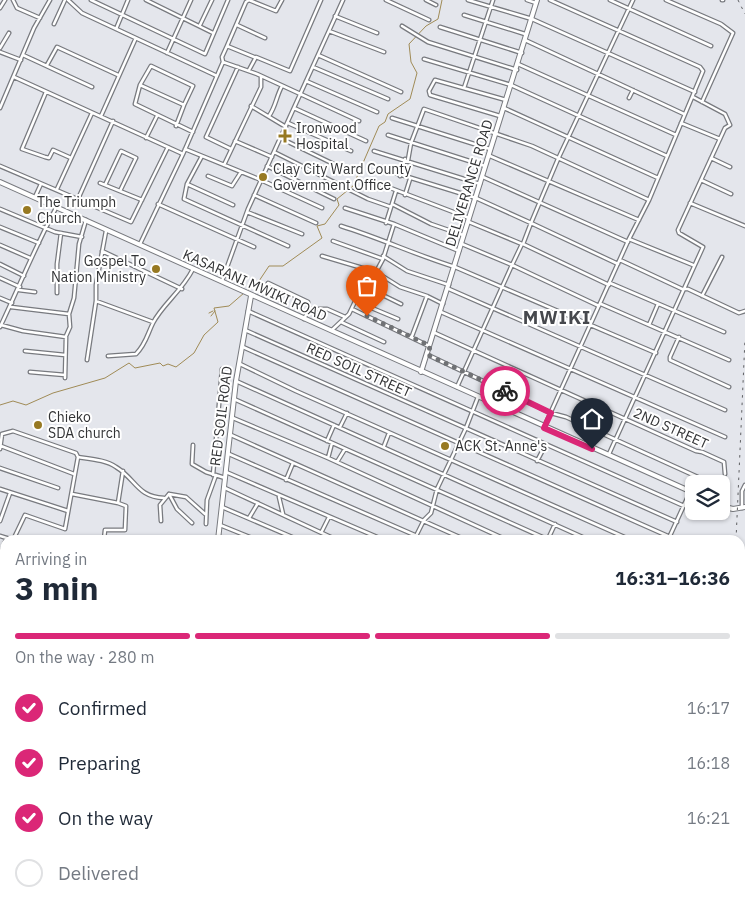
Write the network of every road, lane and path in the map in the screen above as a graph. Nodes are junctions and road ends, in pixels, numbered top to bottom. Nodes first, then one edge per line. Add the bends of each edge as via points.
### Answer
1 (5, 0) edge
2 (50, 0) edge
3 (66, 0) edge
4 (92, 0) edge
5 (101, 0) edge
6 (128, 0) edge
7 (146, 0) edge
8 (191, 0) edge
9 (212, 0) edge
10 (228, 0) edge
11 (249, 0) edge
12 (282, 0) edge
13 (321, 0) edge
14 (343, 0) edge
15 (386, 0) edge
16 (426, 0) edge
17 (468, 0) edge
18 (492, 0) edge
19 (527, 0) edge
20 (550, 0) edge
21 (610, 0) edge
22 (633, 0) edge
23 (666, 0) edge
24 (16, 1) edge
25 (537, 1) edge
26 (98, 4) junction
27 (436, 5) dead end
28 (490, 6) junction
29 (0, 8) edge
30 (629, 8) junction
31 (122, 15) junction
32 (464, 15) dead end
33 (336, 16) junction
34 (184, 17) junction
35 (40, 18) junction
36 (532, 19) junction
37 (429, 20) dead end
38 (484, 22) junction
39 (54, 24) dead end
40 (237, 25) junction
41 (200, 26) junction
42 (402, 26) dead end
43 (440, 27) dead end
44 (116, 29) junction
45 (618, 30) junction
46 (328, 31) junction
47 (9, 33) dead end
48 (214, 33) junction
49 (377, 33) dead end
50 (527, 35) junction
51 (174, 38) junction
52 (265, 38) dead end
53 (135, 39) junction
54 (479, 40) junction
55 (525, 40) junction
56 (227, 46) junction
57 (711, 46) dead end
58 (0, 50) edge
59 (384, 52) dead end
60 (607, 52) junction
61 (522, 53) junction
62 (167, 54) junction
63 (23, 55) junction
64 (318, 55) junction
65 (474, 56) junction
66 (254, 58) junction
67 (424, 59) dead end
68 (21, 60) junction
69 (223, 62) junction
70 (518, 64) junction
71 (47, 66) junction
72 (238, 67) junction
73 (313, 67) junction
74 (249, 70) junction
75 (516, 70) junction
76 (468, 72) junction
77 (597, 74) junction
78 (118, 75) junction
79 (217, 76) junction
80 (261, 76) junction
81 (14, 77) junction
82 (306, 81) junction
83 (511, 85) junction
84 (140, 86) junction
85 (282, 86) junction
86 (92, 87) dead end
87 (464, 88) junction
88 (633, 90) junction
89 (46, 92) junction
90 (401, 92) dead end
91 (695, 92) junction
92 (300, 95) junction
93 (588, 95) junction
94 (693, 97) junction
95 (630, 98) dead end
96 (388, 99) dead end
97 (506, 100) junction
98 (702, 102) junction
99 (0, 105) edge
100 (184, 105) junction
101 (251, 106) junction
102 (294, 108) junction
103 (504, 108) junction
104 (377, 112) dead end
105 (92, 113) junction
106 (684, 114) junction
107 (578, 115) junction
108 (101, 116) junction
109 (157, 116) junction
110 (269, 116) junction
111 (502, 116) junction
112 (392, 118) dead end
113 (113, 121) junction
114 (359, 121) dead end
115 (288, 123) junction
116 (680, 123) junction
117 (176, 126) junction
118 (417, 126) junction
119 (286, 127) junction
120 (193, 132) junction
121 (497, 133) junction
122 (388, 135) dead end
123 (676, 135) junction
124 (569, 136) junction
125 (146, 138) junction
126 (280, 138) junction
127 (720, 139) junction
128 (235, 140) junction
129 (366, 141) dead end
130 (411, 143) junction
131 (168, 147) junction
132 (185, 149) junction
133 (232, 149) junction
134 (491, 150) junction
135 (350, 151) dead end
136 (374, 151) dead end
137 (274, 152) junction
138 (183, 154) junction
139 (202, 156) junction
140 (490, 156) junction
141 (667, 156) junction
142 (272, 157) junction
143 (71, 158) junction
144 (711, 158) junction
145 (558, 159) junction
146 (406, 160) junction
147 (224, 165) junction
148 (0, 166) edge
149 (267, 166) junction
150 (486, 166) junction
151 (379, 168) dead end
152 (730, 168) dead end
153 (344, 169) dead end
154 (240, 172) junction
155 (208, 176) dead end
156 (400, 176) junction
157 (483, 177) junction
158 (658, 178) junction
159 (410, 179) junction
160 (261, 180) junction
161 (701, 180) junction
162 (549, 181) junction
163 (0, 182) edge
164 (100, 183) dead end
165 (42, 184) junction
166 (187, 184) junction
167 (380, 184) dead end
168 (480, 184) junction
169 (105, 185) junction
170 (57, 189) junction
171 (120, 191) junction
172 (396, 191) junction
173 (731, 194) dead end
174 (254, 195) junction
175 (405, 195) junction
176 (476, 198) junction
177 (34, 199) junction
178 (78, 199) junction
179 (334, 199) dead end
180 (142, 200) junction
181 (649, 200) junction
182 (541, 202) junction
183 (690, 203) junction
184 (158, 204) junction
185 (233, 205) dead end
186 (392, 205) junction
187 (56, 208) junction
188 (322, 208) dead end
189 (345, 208) dead end
190 (0, 209) edge
191 (247, 212) junction
192 (86, 220) junction
193 (470, 220) junction
194 (639, 220) junction
195 (316, 223) dead end
196 (386, 223) junction
197 (531, 223) junction
198 (394, 224) junction
199 (242, 226) junction
200 (341, 226) dead end
201 (745, 226) edge
202 (0, 227) edge
203 (45, 228) junction
204 (106, 231) junction
205 (61, 233) junction
206 (302, 234) dead end
207 (465, 236) junction
208 (82, 237) junction
209 (235, 240) junction
210 (333, 241) dead end
211 (628, 241) junction
212 (39, 243) junction
213 (387, 243) junction
214 (140, 244) junction
215 (462, 244) junction
216 (522, 244) junction
217 (0, 245) edge
218 (288, 246) dead end
219 (254, 248) dead end
220 (459, 250) junction
221 (102, 251) junction
222 (322, 256) dead end
223 (383, 257) junction
224 (722, 257) dead end
225 (30, 258) junction
226 (619, 262) junction
227 (0, 264) edge
228 (512, 265) junction
229 (693, 265) junction
230 (455, 267) junction
231 (193, 269) junction
232 (376, 272) junction
233 (24, 276) junction
234 (0, 278) edge
235 (222, 281) junction
236 (268, 283) dead end
237 (609, 284) junction
238 (364, 286) junction
239 (449, 287) junction
240 (182, 288) junction
241 (502, 288) junction
242 (19, 289) junction
243 (682, 290) junction
244 (35, 292) dead end
245 (57, 293) dead end
246 (251, 296) junction
247 (427, 296) junction
248 (702, 296) junction
249 (0, 298) edge
250 (355, 300) junction
251 (96, 301) junction
252 (12, 303) junction
253 (401, 304) dead end
254 (443, 304) junction
255 (658, 304) junction
256 (601, 305) junction
257 (11, 307) junction
258 (309, 309) junction
259 (352, 309) junction
260 (492, 309) junction
261 (675, 310) junction
262 (248, 311) junction
263 (745, 311) edge
264 (441, 312) junction
265 (69, 314) junction
266 (0, 316) edge
267 (345, 317) junction
268 (4, 318) junction
269 (304, 319) junction
270 (398, 319) dead end
271 (154, 322) junction
272 (341, 322) junction
273 (649, 325) junction
274 (1, 326) edge
275 (590, 326) junction
276 (244, 330) junction
277 (483, 330) junction
278 (331, 331) junction
279 (665, 331) junction
280 (724, 332) dead end
281 (435, 333) junction
282 (412, 336) junction
283 (66, 337) junction
284 (679, 337) junction
285 (384, 342) dead end
286 (241, 346) junction
287 (430, 346) junction
288 (582, 348) junction
289 (25, 351) dead end
290 (473, 351) junction
291 (656, 353) junction
292 (65, 355) junction
293 (428, 355) junction
294 (108, 356) dead end
295 (87, 360) dead end
296 (729, 360) dead end
297 (238, 364) junction
298 (222, 369) dead end
299 (572, 369) junction
300 (30, 372) dead end
301 (421, 372) junction
302 (464, 372) junction
303 (646, 374) junction
304 (236, 381) junction
305 (729, 387) dead end
306 (457, 388) junction
307 (562, 390) junction
308 (635, 396) junction
309 (478, 397) junction
310 (234, 399) junction
311 (725, 410) dead end
312 (472, 412) junction
313 (347, 413) junction
314 (551, 413) junction
315 (233, 418) junction
316 (626, 419) junction
317 (334, 425) junction
318 (340, 427) junction
319 (466, 428) junction
320 (544, 428) junction
321 (389, 433) junction
322 (1, 435) edge
323 (231, 435) junction
324 (725, 437) dead end
325 (617, 440) junction
326 (327, 441) junction
327 (332, 443) junction
328 (459, 444) junction
329 (193, 445) dead end
330 (384, 446) junction
331 (545, 446) junction
332 (1, 448) edge
333 (345, 448) junction
334 (229, 454) junction
335 (608, 456) junction
336 (78, 457) junction
337 (328, 458) junction
338 (451, 458) junction
339 (538, 461) junction
340 (294, 462) junction
341 (337, 462) junction
342 (0, 468) edge
343 (123, 471) junction
344 (226, 472) junction
345 (445, 473) junction
346 (74, 474) junction
347 (725, 474) dead end
348 (215, 475) junction
349 (693, 475) edge
350 (226, 478) junction
351 (286, 480) junction
352 (745, 485) edge
353 (58, 488) dead end
354 (225, 488) junction
355 (437, 489) junction
356 (685, 489) edge
357 (0, 490) edge
358 (10, 493) junction
359 (72, 494) junction
360 (169, 494) junction
361 (279, 497) junction
362 (164, 498) junction
363 (118, 502) junction
364 (258, 503) junction
365 (433, 506) junction
366 (684, 506) joint
367 (222, 507) junction
368 (743, 507) edge
369 (730, 509) edge
370 (68, 511) junction
371 (206, 515) junction
372 (283, 515) junction
373 (329, 516) junction
374 (249, 518) junction
375 (424, 520) junction
376 (0, 521) edge
377 (161, 521) dead end
378 (677, 522) junction
379 (192, 523) dead end
380 (206, 524) dead end
381 (555, 524) junction
382 (220, 525) junction
383 (322, 531) junction
384 (15, 535) edge
385 (105, 535) edge
386 (219, 535) edge
387 (245, 535) edge
388 (288, 535) edge
389 (329, 535) edge
390 (369, 535) edge
391 (416, 535) joint
392 (456, 535) edge
393 (496, 535) edge
394 (537, 535) edge
395 (550, 535) edge
396 (578, 535) edge
397 (621, 535) edge
398 (660, 535) edge
399 (671, 535) edge
400 (516, 910) edge
401 (520, 910) edge

1 - 29 street
2 - 35 street
3 - 39 street
3 - 44 street via 82,13
4 - 26 street
5 - 26 street
6 - 31 street
7 - 34 street
8 - 34 street
9 - 41 street
10 - 48 street
11 - 12 street via 276,11
11 - 40 street
13 - 66 street via 290,71
14 - 33 street
15 - 37 street
16 - 27 street
17 - 28 street
18 - 28 street
19 - 25 street
20 - 45 street
21 - 30 street
22 - 30 street
23 - 98 street via 721,24 733,33
24 - 35 street via 17,8
25 - 36 main road, DELIVERANCE ROAD
26 - 31 street
28 - 36 street
28 - 38 street
30 - 45 street
30 - 57 street
31 - 44 street
31 - 51 street
32 - 38 street
33 - 46 street
33 - 49 street
34 - 41 street
34 - 51 street
35 - 63 street
36 - 50 main road, DELIVERANCE ROAD
36 - 60 street
38 - 50 street
38 - 54 street
40 - 52 street
40 - 56 street
41 - 48 street
42 - 65 street via 418,37
43 - 54 street
44 - 53 street
45 - 60 street
45 - 91 street via 702,68
46 - 59 street
46 - 64 street
47 - 58 street
48 - 51 street via 206,54
50 - 55 main road, DELIVERANCE ROAD
51 - 62 street
53 - 62 street
53 - 78 street
54 - 61 street
54 - 65 street
55 - 61 main road, DELIVERANCE ROAD
55 - 77 street
56 - 66 street
56 - 69 street
58 - 68 street
60 - 77 street
60 - 91 street
61 - 70 main road, DELIVERANCE ROAD
62 - 79 street
63 - 68 street
63 - 71 street
64 - 73 street
64 - 90 street
65 - 75 street
65 - 76 street
66 - 74 street
67 - 76 street
68 - 81 street
69 - 72 street
69 - 79 street
70 - 75 main road, DELIVERANCE ROAD
70 - 93 street
71 - 78 street via 57,47
71 - 86 street
72 - 74 street
72 - 133 street via 206,137
73 - 82 street
73 - 96 street
74 - 80 street
75 - 83 main road, DELIVERANCE ROAD
76 - 83 street
76 - 87 street
77 - 88 street
77 - 93 street
78 - 108 street
79 - 120 street
80 - 85 street
80 - 101 street via 261,87
81 - 89 street
81 - 99 street
82 - 92 street
82 - 104 street
83 - 97 main road, DELIVERANCE ROAD
83 - 107 street
84 - 100 street
84 - 100 street via 151,66 193,86
84 - 109 street via 135,104
85 - 92 street
85 - 110 street
87 - 97 street
87 - 111 street via 435,80 428,91 430,95
88 - 95 street
88 - 106 street
89 - 105 street
89 - 143 street via 22,148 48,158 53,150
91 - 94 street
92 - 102 street
92 - 114 street
93 - 107 street
93 - 123 street
94 - 98 street
94 - 106 street
97 - 103 main road, DELIVERANCE ROAD
98 - 127 street via 727,115 730,126 725,128
100 - 117 street
101 - 110 street
101 - 128 street
102 - 115 street
102 - 129 street
103 - 111 main road, DELIVERANCE ROAD
103 - 124 street
105 - 108 street
105 - 143 street
106 - 116 street
107 - 124 street
107 - 141 street
108 - 113 street
109 - 117 street
109 - 125 street
110 - 119 street
111 - 121 main road, DELIVERANCE ROAD
112 - 118 street
113 - 125 street
113 - 178 street
115 - 119 street
115 - 135 street
116 - 123 street
116 - 127 street
117 - 120 street
118 - 121 street via 424,109
118 - 130 street
118 - 134 street
119 - 126 street
120 - 132 street
121 - 134 main road, DELIVERANCE ROAD
121 - 145 street
122 - 130 street
123 - 141 street
124 - 145 street
124 - 158 street
125 - 131 street
126 - 137 street
126 - 153 street
127 - 144 street
128 - 133 street
128 - 142 street
130 - 146 street
130 - 150 street
131 - 138 street
131 - 180 street
132 - 138 street
132 - 139 street
133 - 147 street
134 - 140 main road, DELIVERANCE ROAD
136 - 146 street
137 - 142 street
137 - 186 street via 368,199
138 - 184 street
139 - 147 street
139 - 166 street
140 - 150 main road, DELIVERANCE ROAD
140 - 162 street
141 - 158 street
142 - 149 street
143 - 170 street
144 - 152 street
144 - 161 street
145 - 162 street
145 - 181 street
146 - 156 street
146 - 168 street
147 - 154 street
148 - 165 street
149 - 160 street
149 - 179 street
150 - 157 main road, DELIVERANCE ROAD
151 - 156 street
154 - 155 street via 232,186
154 - 160 street
156 - 159 street
157 - 168 main road, DELIVERANCE ROAD
157 - 182 street
158 - 181 street
159 - 175 street
159 - 176 street
160 - 174 street
160 - 188 street
161 - 173 street
161 - 183 street
162 - 182 street
162 - 194 street
163 - 177 main road, KASARANI MWIKI ROAD
164 - 169 street
165 - 170 street
165 - 177 street
166 - 185 street
166 - 199 street via 184,199
167 - 172 street
168 - 176 main road, DELIVERANCE ROAD
169 - 171 street
169 - 171 street via 121,151 136,158
170 - 178 street
171 - 180 street
172 - 175 street
172 - 186 street
174 - 191 street
174 - 195 street
175 - 193 street
176 - 193 main road, DELIVERANCE ROAD
176 - 197 street
177 - 187 main road, KASARANI MWIKI ROAD
178 - 180 street via 131,222
181 - 194 street
182 - 197 street
182 - 211 street
183 - 201 street
183 - 229 street via 678,232 703,247
184 - 209 street
184 - 214 street
186 - 196 street
186 - 207 street
187 - 192 main road, KASARANI MWIKI ROAD
187 - 203 street
189 - 196 street
190 - 203 street
191 - 199 street
191 - 206 street
192 - 204 main road, KASARANI MWIKI ROAD
192 - 208 street
193 - 207 main road, DELIVERANCE ROAD
193 - 216 street
194 - 211 street
196 - 198 street
197 - 216 street
197 - 226 street
198 - 213 street
198 - 220 street
199 - 209 street
199 - 218 street
200 - 213 street
202 - 212 street
203 - 205 street
203 - 212 street
204 - 214 main road, KASARANI MWIKI ROAD
204 - 221 street
205 - 208 street
205 - 245 street via 56,264
207 - 215 main road, DELIVERANCE ROAD
208 - 265 street
209 - 219 street
209 - 235 street
210 - 223 street
211 - 226 street
211 - 229 street
212 - 225 street
213 - 223 street
213 - 230 street
214 - 231 main road, KASARANI MWIKI ROAD
215 - 220 main road, DELIVERANCE ROAD
215 - 228 street
216 - 228 street
216 - 237 street
217 - 225 street
220 - 230 main road, DELIVERANCE ROAD
221 - 240 street
221 - 251 street
222 - 232 street
223 - 232 street
223 - 239 street
224 - 248 street
225 - 233 street
226 - 237 street
226 - 243 street
227 - 233 street
228 - 241 street
228 - 256 street
229 - 243 street
230 - 239 main road, DELIVERANCE ROAD
230 - 241 street
231 - 235 main road, KASARANI MWIKI ROAD
231 - 240 street
232 - 238 street
232 - 247 street via 400,287
233 - 242 street
234 - 242 street
235 - 246 main road, KASARANI MWIKI ROAD
236 - 258 street via 308,302
237 - 255 street
237 - 256 street
238 - 250 street
238 - 253 street
239 - 254 main road, DELIVERANCE ROAD
239 - 260 street
240 - 271 street
241 - 260 street
241 - 275 street
242 - 244 street
242 - 252 street
243 - 248 street
243 - 261 street
246 - 262 main road, RED SOIL ROAD
246 - 269 main road, KASARANI MWIKI ROAD
247 - 254 street
247 - 282 street
248 - 263 street via 739,312
249 - 252 street
250 - 259 street
250 - 270 street
251 - 271 street
251 - 295 street
252 - 257 street
254 - 264 main road, DELIVERANCE ROAD
255 - 261 street
255 - 273 street
256 - 273 street
256 - 275 street
257 - 265 street
257 - 268 street
258 - 267 street via 327,309
258 - 269 street
259 - 267 street
259 - 282 street
260 - 277 street
260 - 288 street
261 - 279 street
261 - 280 street
262 - 276 main road, RED SOIL ROAD
262 - 312 street
264 - 277 street
264 - 281 main road, DELIVERANCE ROAD
265 - 283 street via 69,334
266 - 268 street
267 - 272 street
268 - 274 street
269 - 278 main road, KASARANI MWIKI ROAD
271 - 294 street via 146,344 136,354
272 - 278 street
272 - 285 street
273 - 279 street
274 - 283 street
275 - 288 street
275 - 291 street
276 - 286 main road, RED SOIL ROAD
276 - 319 street, RED SOIL STREET
277 - 290 street
277 - 299 street
278 - 301 main road, KASARANI MWIKI ROAD
279 - 284 street
279 - 291 street
281 - 287 main road, DELIVERANCE ROAD
281 - 290 street, 2ND STREET
282 - 287 street
283 - 292 street
284 - 296 street
284 - 305 street via 670,360
286 - 297 main road, RED SOIL ROAD
286 - 328 street
287 - 293 main road, DELIVERANCE ROAD
288 - 299 street
288 - 303 street
289 - 292 street
290 - 302 street
290 - 307 street, 2ND STREET
291 - 303 street
292 - 300 street via 65,377
293 - 301 main road, DELIVERANCE ROAD
293 - 302 street
297 - 304 main road, RED SOIL ROAD
297 - 313 street
298 - 348 street
299 - 307 street
299 - 308 street
301 - 306 main road, KASARANI MWIKI ROAD
302 - 306 street
302 - 314 street
303 - 308 street
303 - 311 street
304 - 310 main road, RED SOIL ROAD
304 - 317 street
306 - 309 main road, KASARANI MWIKI ROAD
307 - 314 street
307 - 316 street, 2ND STREET
308 - 316 street
308 - 324 street
309 - 312 street
309 - 320 main road, KASARANI MWIKI ROAD
310 - 315 main road, RED SOIL ROAD
310 - 326 street
312 - 319 street
312 - 331 street
313 - 318 street
313 - 321 street
314 - 320 street
314 - 325 street
315 - 323 main road, RED SOIL ROAD
315 - 337 street
316 - 325 street
316 - 347 street, 2ND STREET via 724,462
317 - 318 street
317 - 326 street
318 - 330 street
319 - 328 street
319 - 339 street, RED SOIL STREET
320 - 335 main road, KASARANI MWIKI ROAD
321 - 330 street
321 - 338 street
322 - 332 street
322 - 336 street via 13,431 76,453
323 - 334 main road, RED SOIL ROAD
323 - 340 street
325 - 335 street
325 - 349 street
326 - 327 street
327 - 333 street
327 - 337 street
328 - 338 street
328 - 398 street
329 - 348 street via 192,464
330 - 345 street
331 - 339 street
331 - 366 street
332 - 346 street
333 - 341 street
333 - 355 street
334 - 344 main road, RED SOIL ROAD
334 - 351 street
335 - 356 main road, KASARANI MWIKI ROAD
336 - 343 street via 109,463
336 - 346 street
337 - 341 street
338 - 345 street
338 - 397 street
339 - 378 street, RED SOIL STREET
340 - 351 street
340 - 375 street
341 - 365 street
342 - 353 street
343 - 362 street via 144,493
343 - 363 street
344 - 350 main road, RED SOIL ROAD
344 - 361 street
345 - 355 street
345 - 381 street
346 - 359 street
348 - 350 street
348 - 371 street
350 - 354 main road, RED SOIL ROAD
351 - 391 street
352 - 368 street via 742,490
354 - 364 street
354 - 367 main road, RED SOIL ROAD
355 - 365 street
355 - 394 street
357 - 358 street
358 - 370 street
358 - 376 street
359 - 363 street
359 - 370 street
360 - 362 street
360 - 371 street via 186,497
360 - 379 street via 177,509
361 - 372 street
361 - 373 street
362 - 377 street via 160,504
363 - 385 street via 126,506 125,530 106,530
364 - 372 street
364 - 374 street
365 - 375 street
365 - 393 street
366 - 378 street
367 - 374 street
367 - 382 main road, RED SOIL ROAD
368 - 369 main road
370 - 384 street via 65,529 25,515
371 - 380 street
372 - 383 street
373 - 383 street
373 - 390 street
374 - 388 street
375 - 391 street
375 - 392 street
378 - 399 street
381 - 395 street
381 - 396 street
382 - 386 main road, RED SOIL ROAD
382 - 387 street
383 - 389 street
400 - 401 street

